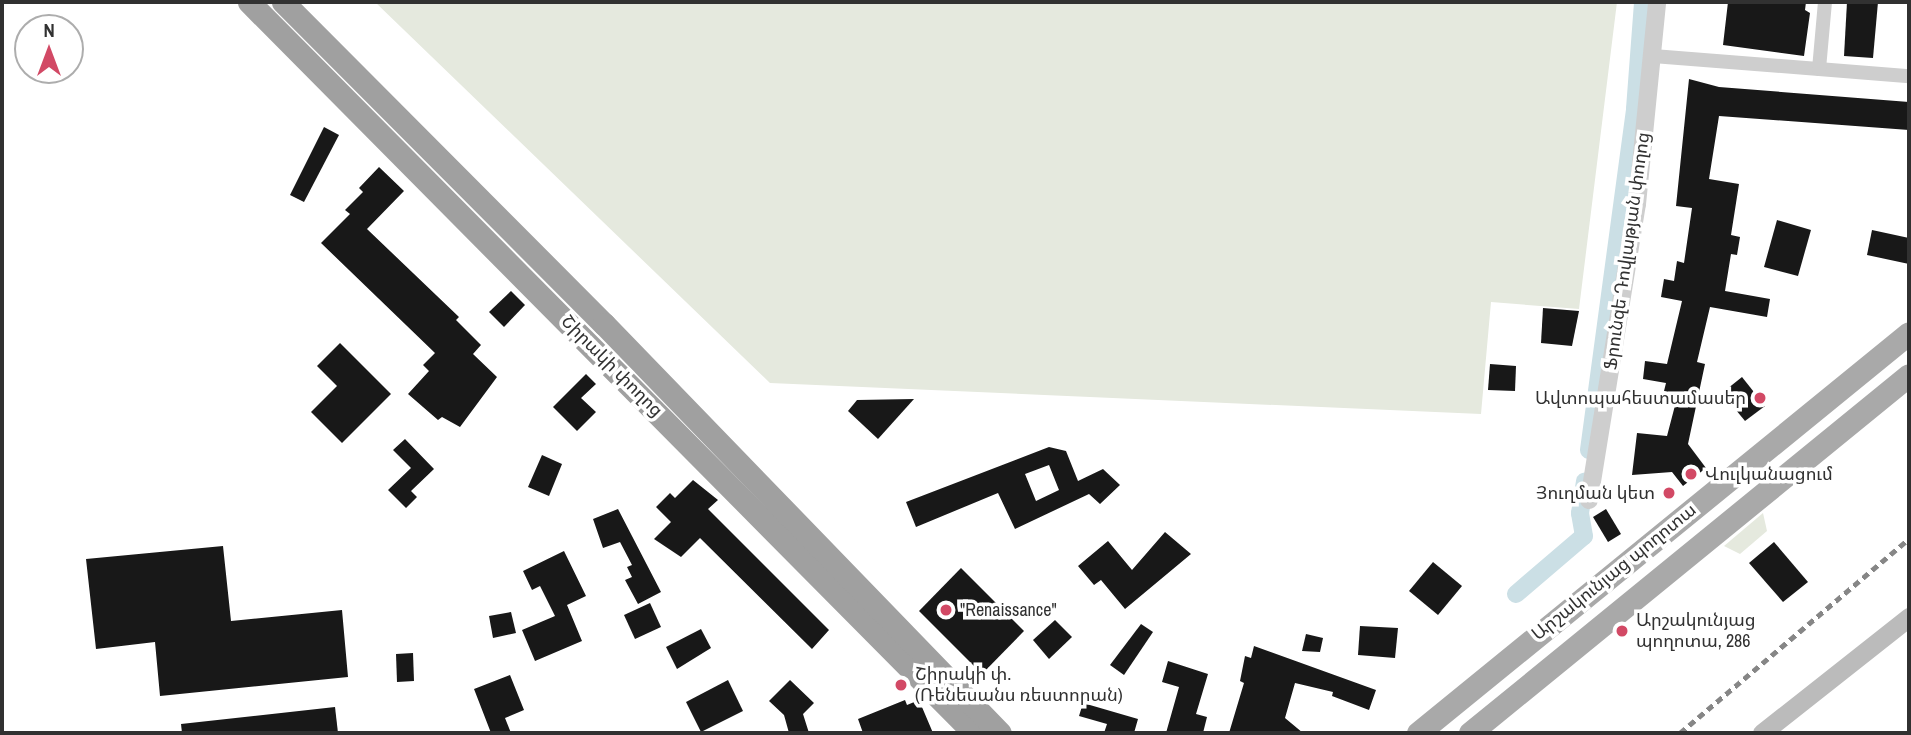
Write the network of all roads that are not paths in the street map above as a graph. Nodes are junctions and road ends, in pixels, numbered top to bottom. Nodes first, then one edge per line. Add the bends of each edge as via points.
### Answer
1 (248, 2) edge
2 (283, 2) edge
3 (1657, 2) edge
4 (1825, 2) edge
5 (1653, 57) junction
6 (1819, 69) junction
7 (1909, 76) edge
8 (1909, 333) edge
9 (1909, 375) edge
10 (1589, 500) dead end
11 (1909, 617) edge
12 (974, 733) edge
13 (1000, 733) edge
14 (1418, 733) edge
15 (1469, 733) edge
16 (1762, 733) edge

1 - 12 highway, Շիրակի փողոց
2 - 13 highway, Շիրակի փողոց via 604,324
3 - 5 street, Ֆրունզե Դովլաթյան փողոց
4 - 6 street
5 - 6 street
5 - 10 street, Ֆրունզե Դովլաթյան փողոց via 1637,204
6 - 7 street
8 - 14 main road, Արշակունյաց պողոտա
9 - 15 main road, Արշակունյաց պողոտա
11 - 16 main road

